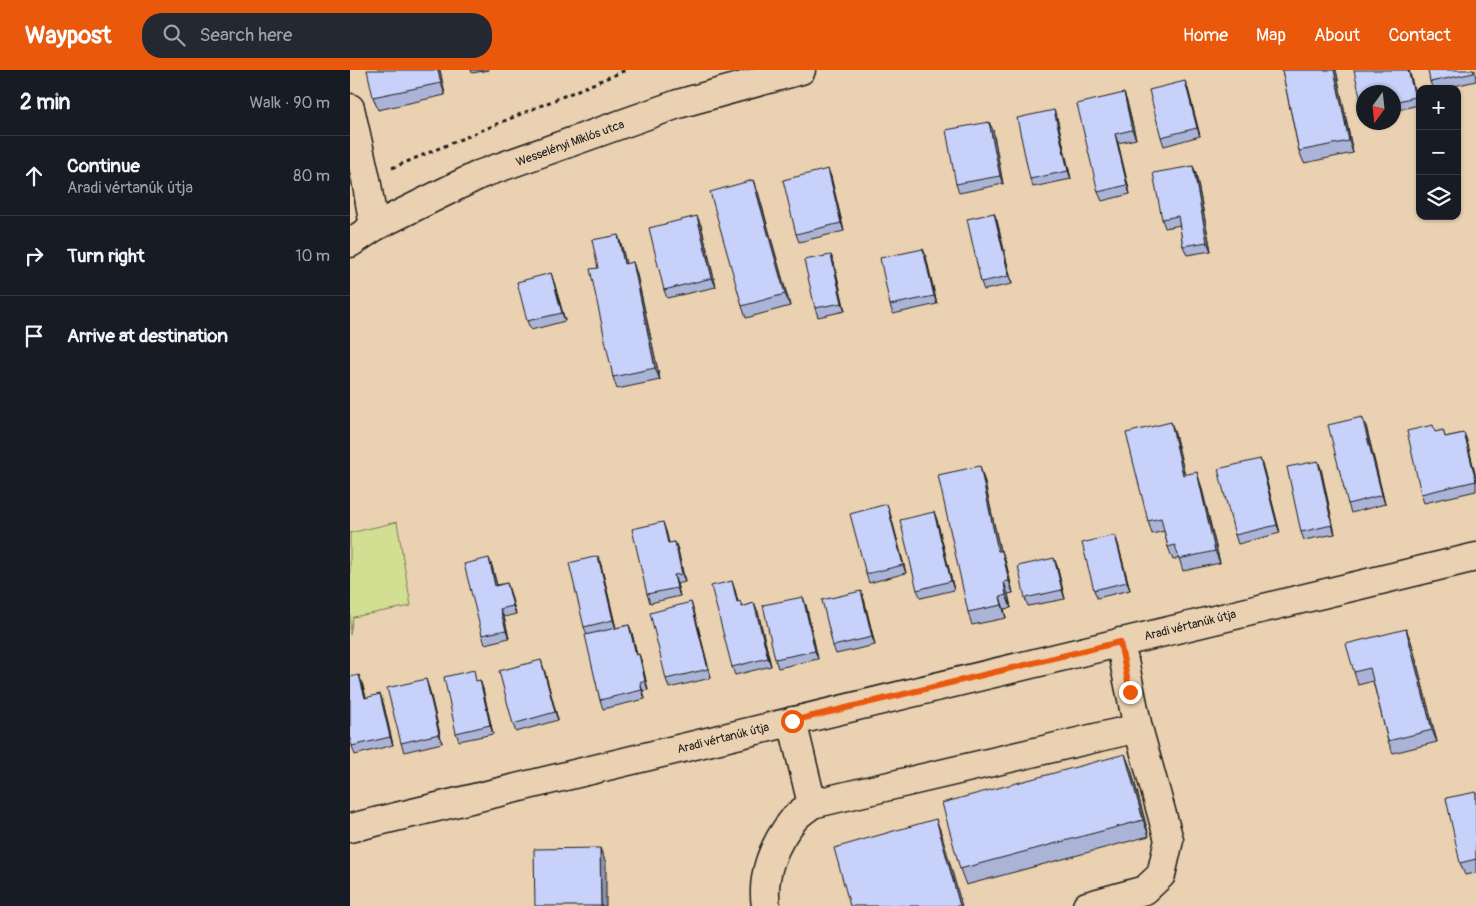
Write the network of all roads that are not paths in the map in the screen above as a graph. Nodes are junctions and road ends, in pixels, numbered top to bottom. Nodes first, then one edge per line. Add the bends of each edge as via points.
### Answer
1 (801, 70) edge
2 (350, 108) edge
3 (374, 227) junction
4 (350, 243) edge
5 (1476, 557) edge
6 (1120, 642) junction
7 (792, 721) junction
8 (1138, 728) junction
9 (812, 804) junction
10 (350, 828) edge
11 (766, 906) edge
12 (1087, 906) edge

1 - 3 street, Wesselényi Miklós utca via 678,104 481,174
2 - 3 street
3 - 4 street, Wesselényi Miklós utca
5 - 6 street, Aradi vértanúk útja
6 - 7 street, Aradi vértanúk útja
6 - 8 street
7 - 9 street
7 - 10 street, Aradi vértanúk útja
8 - 9 street
8 - 12 street via 1169,840 1161,875 1144,890
9 - 11 street via 794,818 774,848 767,870

